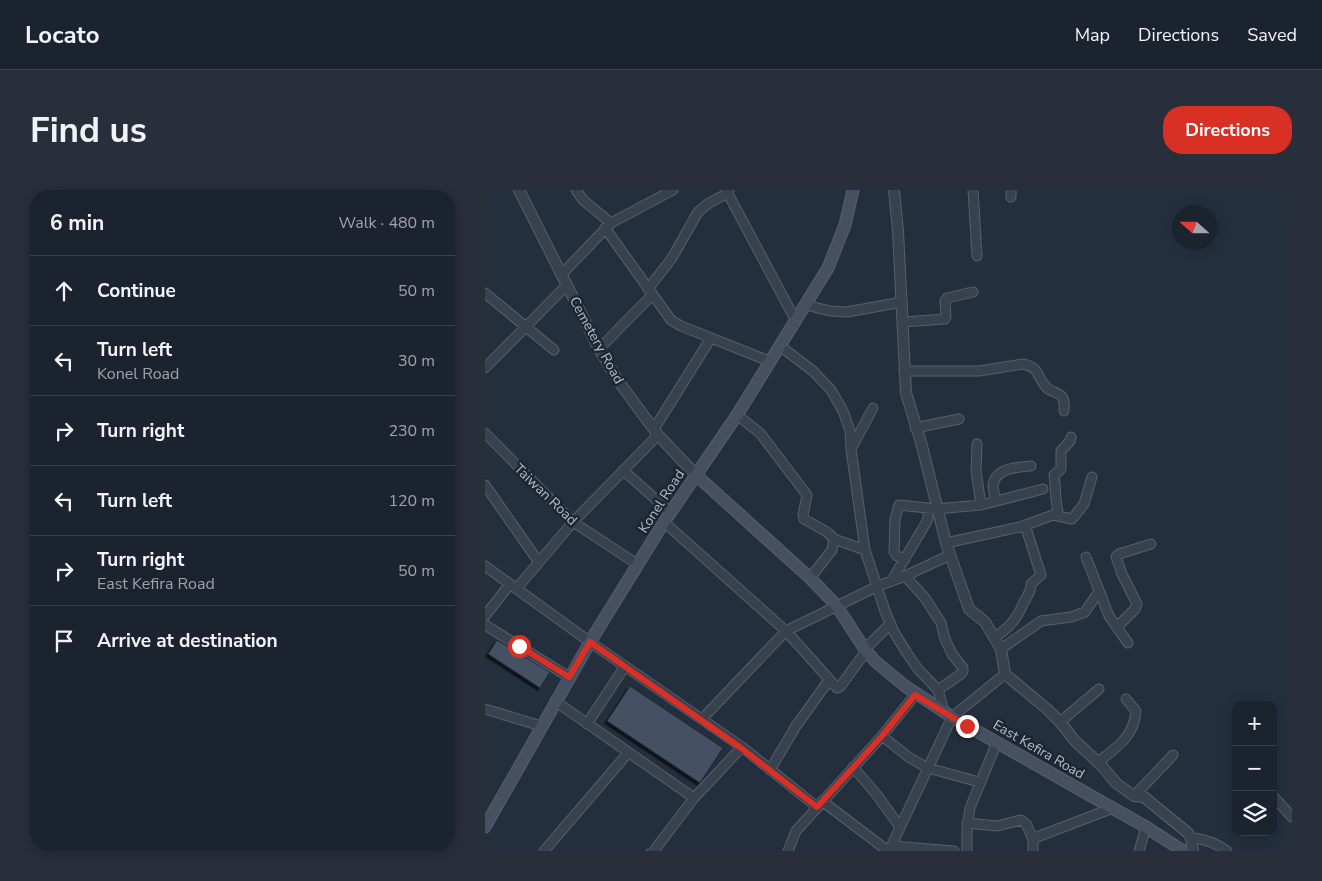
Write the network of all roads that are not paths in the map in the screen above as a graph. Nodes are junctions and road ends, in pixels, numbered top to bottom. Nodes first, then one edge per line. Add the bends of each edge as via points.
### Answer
1 (519, 190) edge
2 (576, 190) edge
3 (673, 190) edge
4 (853, 190) edge
5 (894, 190) edge
6 (973, 190) edge
7 (728, 191) edge
8 (608, 226) junction
9 (977, 256) dead end
10 (561, 275) junction
11 (567, 284) junction
12 (650, 292) junction
13 (973, 292) dead end
14 (485, 293) edge
15 (902, 302) junction
16 (805, 305) junction
17 (796, 321) junction
18 (903, 322) junction
19 (525, 326) junction
20 (711, 338) junction
21 (780, 346) junction
22 (599, 349) junction
23 (554, 350) dead end
24 (769, 361) junction
25 (485, 368) edge
26 (904, 371) junction
27 (873, 408) dead end
28 (1064, 411) dead end
29 (737, 414) junction
30 (959, 419) dead end
31 (915, 428) junction
32 (656, 432) junction
33 (485, 433) edge
34 (1071, 437) dead end
35 (977, 444) dead end
36 (851, 449) junction
37 (1031, 466) dead end
38 (623, 470) junction
39 (696, 475) junction
40 (1092, 477) dead end
41 (485, 485) edge
42 (1043, 489) dead end
43 (996, 501) junction
44 (981, 505) junction
45 (932, 509) junction
46 (1059, 516) junction
47 (667, 517) junction
48 (573, 522) junction
49 (1025, 525) junction
50 (834, 539) junction
51 (946, 543) junction
52 (1151, 544) dead end
53 (865, 550) junction
54 (950, 555) junction
55 (1086, 557) dead end
56 (905, 559) junction
57 (538, 562) junction
58 (637, 564) junction
59 (485, 566) edge
60 (905, 576) junction
61 (810, 578) junction
62 (892, 580) junction
63 (513, 586) junction
64 (877, 586) junction
65 (1099, 591) junction
66 (836, 605) junction
67 (485, 616) edge
68 (890, 624) junction
69 (485, 625) edge
70 (1117, 627) junction
71 (786, 631) junction
72 (994, 638) junction
73 (590, 642) junction
74 (1128, 643) dead end
75 (1001, 649) junction
76 (866, 650) junction
77 (625, 666) junction
78 (1005, 674) junction
79 (569, 677) junction
80 (829, 680) junction
81 (1099, 689) dead end
82 (939, 690) junction
83 (915, 695) junction
84 (1126, 699) dead end
85 (555, 701) junction
86 (485, 709) edge
87 (948, 714) junction
88 (702, 719) junction
89 (1060, 722) junction
90 (587, 724) junction
91 (541, 726) junction
92 (882, 736) junction
93 (997, 742) junction
94 (741, 748) junction
95 (628, 753) junction
96 (1173, 755) dead end
97 (1098, 762) junction
98 (853, 767) junction
99 (928, 768) junction
100 (770, 770) junction
101 (979, 782) junction
102 (1134, 796) junction
103 (694, 798) junction
104 (1277, 800) edge
105 (820, 804) junction
106 (1113, 808) junction
107 (1292, 817) edge
108 (967, 823) junction
109 (485, 827) edge
110 (900, 827) junction
111 (1146, 827) junction
112 (1191, 838) junction
113 (1033, 840) junction
114 (889, 849) edge
115 (654, 850) edge
116 (544, 851) edge
117 (788, 851) edge
118 (953, 851) edge
119 (967, 851) edge
120 (1033, 851) edge
121 (1139, 851) edge
122 (1183, 851) edge
123 (1193, 851) edge
124 (1227, 851) edge

1 - 10 street, Cemetery Road
2 - 8 street
3 - 8 street
4 - 16 main road, Konel Road via 845,225 828,268
5 - 15 street
6 - 9 street
7 - 12 street via 698,212
7 - 17 street
8 - 10 street
8 - 12 street
10 - 11 street, Cemetery Road
11 - 19 street
11 - 22 street, Cemetery Road
12 - 20 street via 671,320
12 - 22 street
13 - 18 street via 947,298 945,319
14 - 19 street
15 - 16 street via 847,312
15 - 18 street
16 - 17 main road, Konel Road
17 - 21 main road, Konel Road
18 - 26 street
19 - 23 street
19 - 25 street
20 - 24 street
20 - 32 street
21 - 24 main road, Konel Road
21 - 36 street via 813,371 831,390 850,431
22 - 32 street, Cemetery Road
24 - 29 main road, Konel Road
26 - 28 street via 979,372 1029,365 1048,389 1061,395
26 - 31 street
27 - 36 street
29 - 39 main road, Konel Road
29 - 50 street via 760,433 807,495 804,519
30 - 31 street
31 - 45 street via 922,446
32 - 38 street
32 - 39 street, Cemetery Road
33 - 48 street, Taiwan Road
34 - 46 street via 1061,451 1061,469 1055,475 1055,503
35 - 44 street via 976,471
36 - 53 street
37 - 43 street via 1012,467 996,478 993,484
38 - 47 street
38 - 48 street
39 - 47 main road, Konel Road
39 - 61 main road, East Kefira Road
40 - 46 street via 1084,504 1075,516 1069,519
41 - 57 street
42 - 43 street
43 - 44 street
44 - 45 street
45 - 51 street
45 - 56 street
45 - 56 street via 898,507 894,552
46 - 49 street via 1053,515
47 - 58 main road, Konel Road
47 - 71 street
48 - 57 street
48 - 58 street, Taiwan Road
49 - 51 street
49 - 72 street via 1041,575 1031,584 1017,618
50 - 53 street
50 - 61 street via 832,550
51 - 54 street
52 - 70 street via 1116,557 1137,604
53 - 64 street
54 - 60 street
54 - 72 street via 969,609 985,622
55 - 65 street
56 - 62 street
57 - 63 street
58 - 73 main road, Konel Road
59 - 63 street
60 - 62 street
60 - 82 street via 941,623 952,654 963,668 961,674
61 - 66 main road, East Kefira Road
62 - 64 street
63 - 67 street
63 - 73 street
64 - 66 street
64 - 68 street
65 - 70 street
65 - 75 street via 1085,612 1041,621
66 - 71 street
66 - 76 main road, East Kefira Road
68 - 76 street
68 - 82 street via 918,669
69 - 79 street
70 - 74 street
71 - 80 street
71 - 88 street
72 - 75 street
73 - 77 street
73 - 79 main road, Konel Road
75 - 78 street
76 - 80 street via 839,688
76 - 83 main road, East Kefira Road
77 - 88 street
77 - 90 street
78 - 87 street
78 - 89 street
79 - 85 main road, Konel Road
80 - 100 street
81 - 89 street
82 - 87 street
83 - 87 main road, East Kefira Road
83 - 92 street
84 - 97 street via 1136,711 1129,734
85 - 90 street
85 - 91 main road, Konel Road
86 - 91 street
87 - 93 main road, East Kefira Road
87 - 99 street
88 - 94 street
89 - 97 street
90 - 95 street
91 - 109 main road, Konel Road
92 - 98 street
92 - 99 street
93 - 101 street
93 - 106 main road, East Kefira Road
94 - 100 street
94 - 103 street
95 - 103 street
95 - 116 street
96 - 102 street
97 - 102 street via 1116,783
98 - 105 street
98 - 110 street
99 - 101 street
99 - 110 street
100 - 105 street
101 - 108 street
102 - 112 street via 1144,797
103 - 115 street
104 - 107 street
105 - 114 street
105 - 117 street via 796,831
106 - 111 main road, East Kefira Road
106 - 113 street
108 - 113 street via 997,826 1021,820 1027,825
108 - 119 street
110 - 114 street
111 - 121 street
111 - 122 main road, East Kefira Road
112 - 123 street
112 - 124 street via 1204,839
113 - 120 street
114 - 118 street

